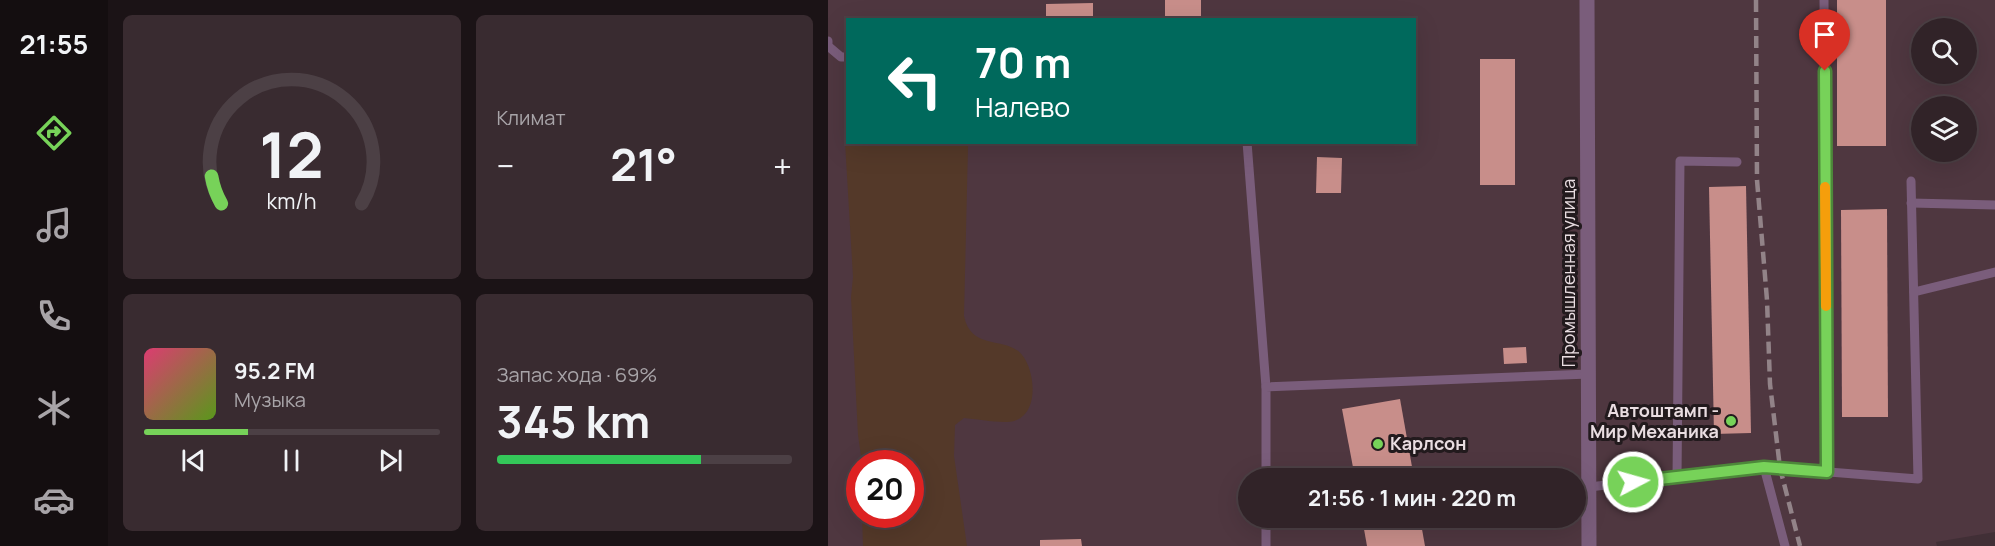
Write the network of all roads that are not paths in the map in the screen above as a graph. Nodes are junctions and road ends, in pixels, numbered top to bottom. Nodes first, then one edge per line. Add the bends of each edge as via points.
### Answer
1 (1587, 0) edge
2 (1824, 0) edge
3 (828, 46) edge
4 (846, 57) edge
5 (1247, 144) edge
6 (1737, 162) dead end
7 (1911, 181) dead end
8 (1911, 203) junction
9 (1995, 205) edge
10 (1995, 272) edge
11 (1914, 292) junction
12 (1589, 374) junction
13 (1266, 387) junction
14 (1764, 467) junction
15 (1266, 468) edge
16 (1827, 472) junction
17 (1677, 478) junction
18 (1589, 487) junction
19 (1266, 528) edge
20 (1266, 546) edge
21 (1589, 546) edge
22 (1785, 546) edge

1 - 12 street, Промышленная улица
2 - 16 lane
3 - 4 lane
5 - 13 lane
6 - 17 lane via 1680,161
7 - 8 lane
8 - 9 lane
8 - 11 lane
10 - 11 lane
11 - 16 lane via 1918,479
12 - 13 lane
12 - 18 street, Промышленная улица
13 - 15 lane
14 - 16 lane
14 - 17 lane
14 - 22 lane
17 - 18 lane
18 - 21 street, Промышленная улица
19 - 20 lane

